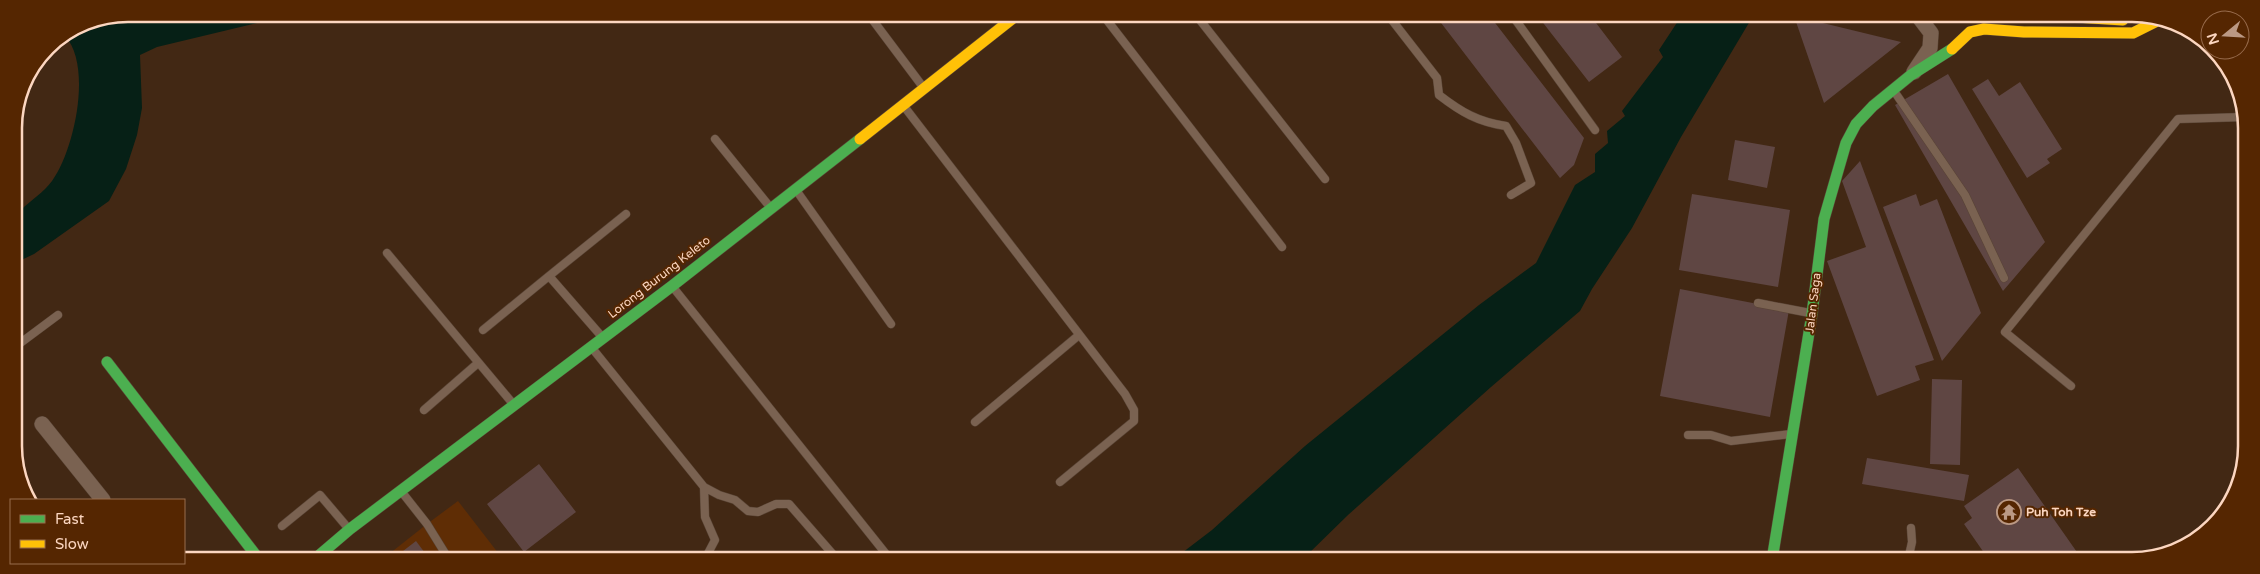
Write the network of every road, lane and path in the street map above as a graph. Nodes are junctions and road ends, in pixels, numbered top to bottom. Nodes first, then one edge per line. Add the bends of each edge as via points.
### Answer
1 (874, 22) edge
2 (1002, 22) edge
3 (1008, 22) edge
4 (1108, 22) edge
5 (1202, 22) edge
6 (1393, 22) edge
7 (1517, 22) edge
8 (1923, 22) edge
9 (1004, 25) junction
10 (2152, 25) edge
11 (1911, 75) junction
12 (924, 89) junction
13 (1894, 90) junction
14 (903, 105) junction
15 (2236, 117) edge
16 (1595, 130) dead end
17 (715, 139) dead end
18 (1325, 179) dead end
19 (795, 188) junction
20 (1512, 195) dead end
21 (770, 207) junction
22 (626, 214) dead end
23 (1282, 246) dead end
24 (387, 253) dead end
25 (549, 276) junction
26 (2004, 278) dead end
27 (672, 286) junction
28 (1758, 303) dead end
29 (1812, 314) junction
30 (58, 315) dead end
31 (891, 324) dead end
32 (484, 330) dead end
33 (1079, 335) junction
34 (603, 338) junction
35 (22, 342) edge
36 (591, 346) junction
37 (106, 362) dead end
38 (478, 363) junction
39 (2071, 386) dead end
40 (514, 405) junction
41 (424, 410) dead end
42 (975, 422) dead end
43 (42, 424) dead end
44 (1793, 434) junction
45 (1688, 435) dead end
46 (1060, 482) dead end
47 (704, 487) junction
48 (401, 491) junction
49 (102, 499) edge
50 (282, 526) dead end
51 (1911, 528) dead end
52 (350, 529) junction
53 (1773, 551) edge
54 (1910, 551) edge
55 (253, 552) edge
56 (323, 552) edge
57 (443, 552) edge
58 (709, 552) edge
59 (831, 552) edge
60 (884, 552) edge

1 - 12 lane
2 - 9 lane
3 - 9 street, Lorong Burung Keleto
4 - 23 lane
5 - 18 lane
6 - 20 lane via 1437,78 1439,95 1462,113 1506,126 1531,183
7 - 16 lane
8 - 11 street, Jalan Saga via 1931,33 1930,48
9 - 12 street, Lorong Burung Keleto
10 - 11 street, Jalan Saga via 2133,33 1984,29 1970,32 1949,52
11 - 13 street, Jalan Saga
12 - 14 street, Lorong Burung Keleto
13 - 26 lane via 1966,195
13 - 29 street, Jalan Saga via 1860,120 1846,143 1824,220
14 - 19 street, Lorong Burung Keleto
14 - 33 lane
15 - 39 lane via 2178,118 2005,332
17 - 21 lane
19 - 21 street, Lorong Burung Keleto
19 - 31 lane
21 - 27 street, Lorong Burung Keleto
22 - 25 lane
24 - 38 lane
25 - 32 lane
25 - 34 lane
27 - 34 street, Lorong Burung Keleto
27 - 60 lane
28 - 29 lane
29 - 44 street, Jalan Saga
30 - 35 lane
33 - 42 lane
33 - 46 lane via 1125,394 1134,410 1134,421
34 - 36 street, Lorong Burung Keleto
36 - 40 street, Lorong Burung Keleto
36 - 47 lane
37 - 55 street
38 - 40 lane
38 - 41 lane
40 - 48 street, Lorong Burung Keleto
43 - 49 street
44 - 45 lane via 1731,441 1711,435
44 - 53 street, Jalan Saga
47 - 58 lane via 705,517 715,540
47 - 59 lane via 735,500 748,511 758,512 776,504 789,504
48 - 52 street, Lorong Burung Keleto
48 - 57 lane via 427,524
50 - 52 lane via 320,495
51 - 54 lane
52 - 56 street, Lorong Burung Keleto

